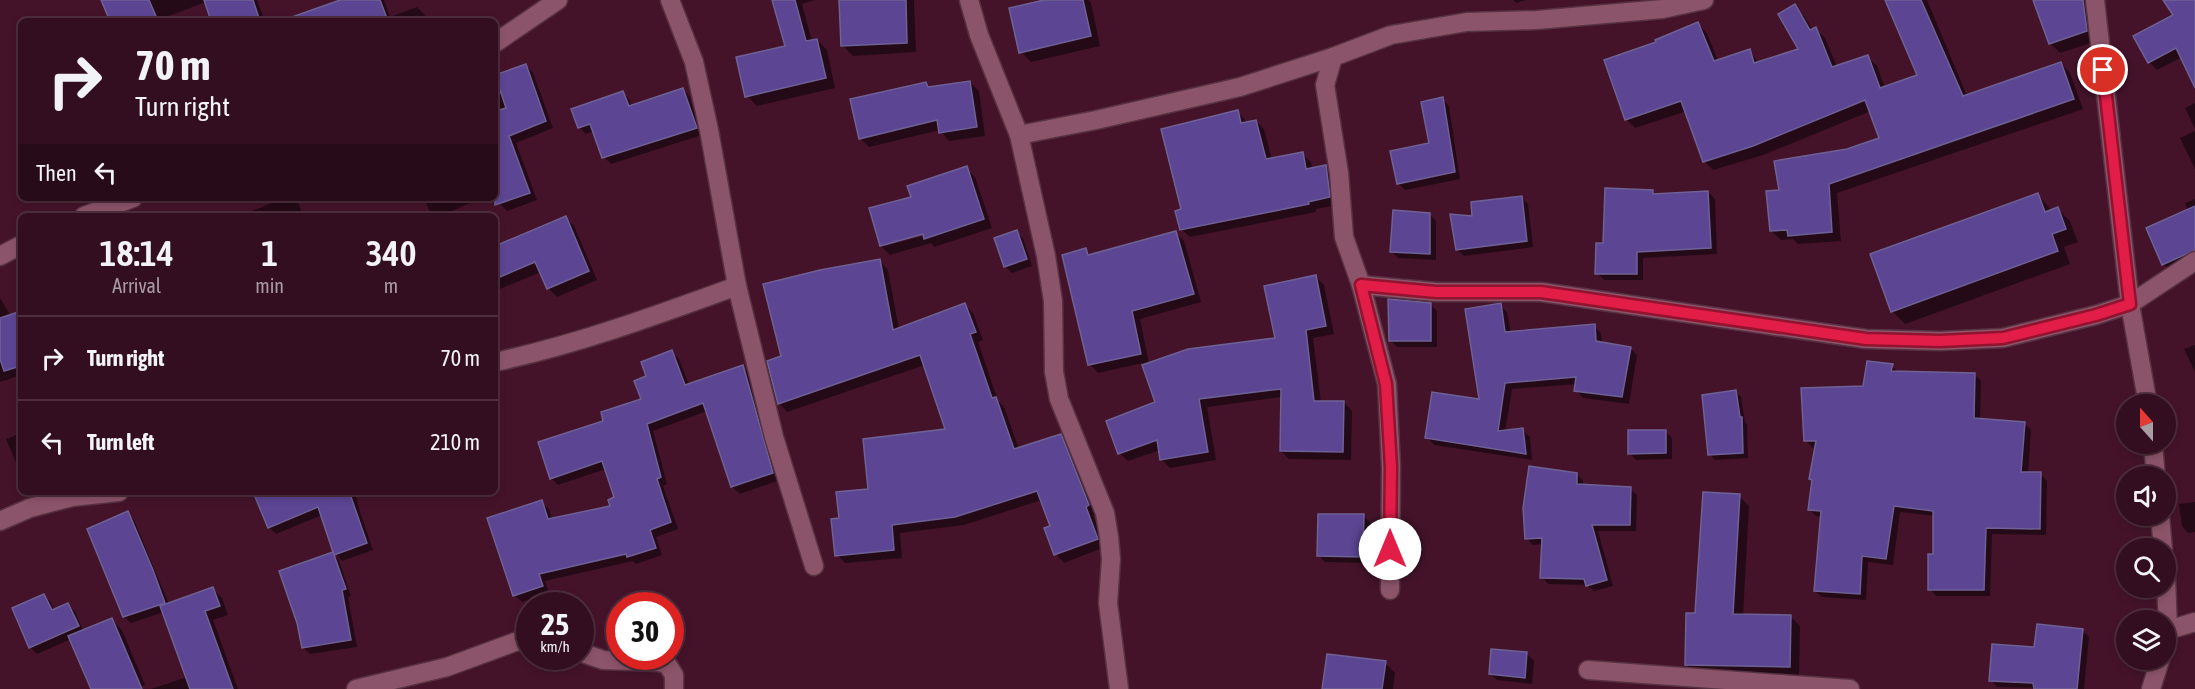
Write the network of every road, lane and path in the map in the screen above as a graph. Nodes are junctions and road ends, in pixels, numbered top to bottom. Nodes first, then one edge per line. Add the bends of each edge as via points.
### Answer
1 (558, 0) edge
2 (670, 0) edge
3 (969, 0) edge
4 (1704, 0) edge
5 (2095, 0) edge
6 (498, 41) edge
7 (1333, 57) junction
8 (1291, 70) junction
9 (1325, 86) junction
10 (1019, 135) junction
11 (125, 201) edge
12 (92, 213) edge
13 (18, 247) edge
14 (0, 256) edge
15 (2195, 261) edge
16 (1361, 285) junction
17 (737, 286) junction
18 (2130, 304) junction
19 (498, 361) edge
20 (2146, 394) edge
21 (91, 495) edge
22 (0, 521) edge
23 (814, 566) dead end
24 (1390, 590) dead end
25 (2195, 622) edge
26 (2176, 630) edge
27 (516, 642) edge
28 (594, 657) edge
29 (1588, 670) dead end
30 (2157, 670) edge
31 (356, 689) edge
32 (674, 689) edge
33 (1119, 689) edge
34 (1850, 689) edge
35 (2151, 689) edge

1 - 6 street
2 - 17 street via 694,62
3 - 10 street
4 - 7 street via 1622,14 1467,22 1391,35
5 - 18 street
7 - 8 street
7 - 9 street
8 - 9 street
8 - 10 street via 1240,87
9 - 16 street via 1339,173 1344,237
10 - 33 street via 1053,301 1054,372 1059,399 1105,513 1111,559 1108,603
11 - 12 street
13 - 14 street
15 - 18 street
16 - 18 street via 1436,292 1541,292 1866,339 1940,341 2003,338
16 - 24 street via 1386,384 1391,467
17 - 19 street via 629,326
17 - 23 street via 774,437
18 - 20 street
21 - 22 street via 30,508
25 - 26 street
27 - 31 street via 447,667
28 - 32 street via 667,664 674,675
29 - 34 street
30 - 35 street

